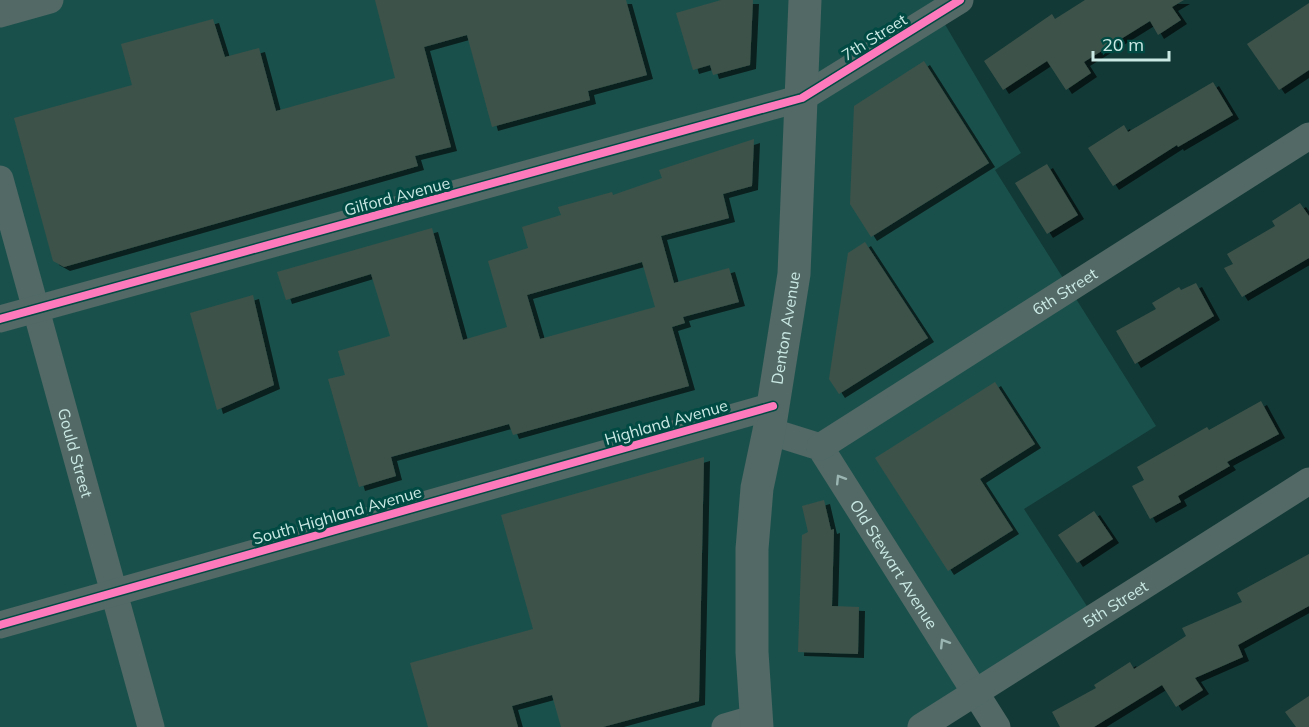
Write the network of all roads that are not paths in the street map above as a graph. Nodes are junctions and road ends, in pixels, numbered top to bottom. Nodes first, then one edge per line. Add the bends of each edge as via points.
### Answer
1 (50, 0) edge
2 (805, 0) edge
3 (960, 0) edge
4 (0, 14) edge
5 (802, 98) junction
6 (1309, 136) edge
7 (0, 179) edge
8 (36, 309) junction
9 (0, 319) edge
10 (771, 418) junction
11 (820, 447) junction
12 (567, 464) joint
13 (1309, 481) edge
14 (115, 592) junction
15 (0, 625) edge
16 (975, 693) junction
17 (757, 722) edge
18 (151, 727) edge
19 (725, 727) edge
20 (921, 727) edge
21 (997, 727) edge

1 - 4 street
2 - 5 main road, Denton Avenue
3 - 5 street, 7th Street
5 - 8 street, Gilford Avenue
5 - 10 main road, Denton Avenue via 794,274
6 - 11 street, 6th Street
7 - 8 street, Gould Street
8 - 9 street, Gilford Avenue
8 - 14 street, Gould Street
10 - 11 street
10 - 12 street, Highland Avenue
10 - 17 main road, Denton Avenue via 757,488 752,549
16 -> 11 street, Old Stewart Avenue
12 - 14 street, South Highland Avenue
13 - 16 street, 5th Street
14 - 15 street
14 - 18 street, Gould Street
16 - 20 street, 5th Street
16 - 21 street, Old Stewart Avenue
17 - 19 street

